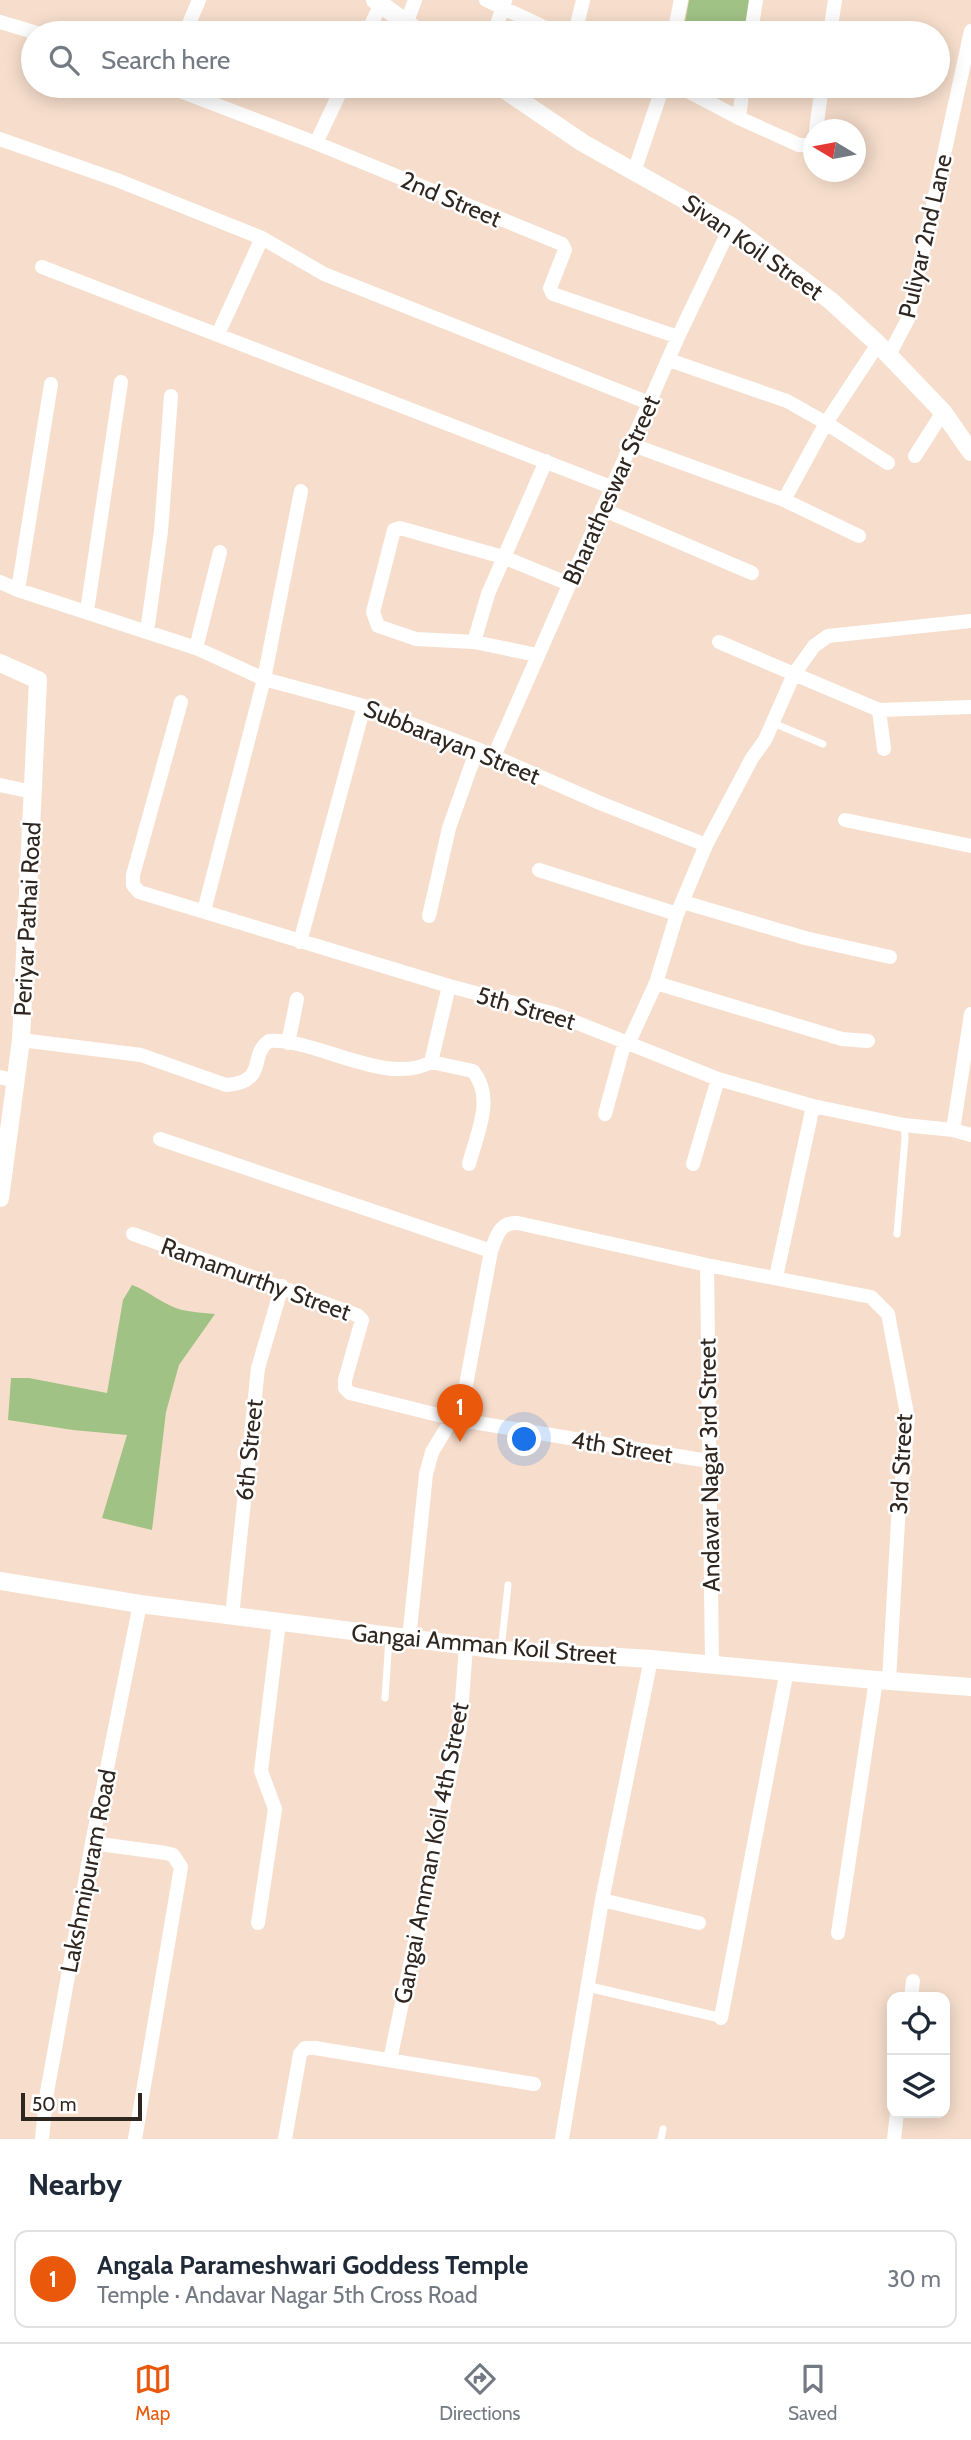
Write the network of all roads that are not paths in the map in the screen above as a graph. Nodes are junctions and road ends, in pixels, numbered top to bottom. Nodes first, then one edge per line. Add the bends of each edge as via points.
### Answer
1 (199, 0) edge
2 (415, 0) edge
3 (486, 0) edge
4 (583, 0) edge
5 (681, 0) edge
6 (756, 0) edge
7 (835, 0) edge
8 (378, 2) edge
9 (504, 5) edge
10 (191, 21) edge
11 (371, 21) edge
12 (403, 21) edge
13 (414, 21) edge
14 (534, 21) edge
15 (578, 21) edge
16 (677, 21) edge
17 (753, 21) edge
18 (832, 21) edge
19 (0, 22) edge
20 (21, 28) edge
21 (971, 31) edge
22 (198, 98) edge
23 (337, 98) edge
24 (517, 98) edge
25 (659, 98) edge
26 (701, 98) edge
27 (742, 98) edge
28 (820, 98) edge
29 (739, 118) junction
30 (818, 119) edge
31 (0, 139) edge
32 (316, 143) junction
33 (803, 145) edge
34 (634, 172) junction
35 (731, 226) junction
36 (262, 238) junction
37 (42, 267) dead end
38 (218, 334) junction
39 (678, 337) junction
40 (883, 349) junction
41 (670, 360) junction
42 (121, 382) dead end
43 (51, 384) dead end
44 (171, 396) dead end
45 (649, 403) junction
46 (943, 412) junction
47 (826, 423) junction
48 (630, 444) junction
49 (971, 452) edge
50 (915, 456) dead end
51 (546, 461) junction
52 (888, 463) dead end
53 (611, 487) junction
54 (301, 491) dead end
55 (784, 500) junction
56 (602, 509) junction
57 (859, 536) dead end
58 (220, 552) dead end
59 (503, 558) junction
60 (752, 572) dead end
61 (0, 582) edge
62 (569, 583) junction
63 (18, 590) junction
64 (87, 611) junction
65 (971, 621) edge
66 (147, 632) junction
67 (474, 642) junction
68 (719, 642) dead end
69 (196, 648) junction
70 (537, 654) junction
71 (0, 663) edge
72 (794, 674) junction
73 (264, 679) junction
74 (181, 702) dead end
75 (364, 706) junction
76 (971, 707) edge
77 (879, 710) junction
78 (772, 723) junction
79 (823, 744) dead end
80 (477, 749) junction
81 (884, 749) dead end
82 (494, 757) junction
83 (0, 785) edge
84 (33, 792) junction
85 (845, 820) dead end
86 (706, 845) junction
87 (971, 846) edge
88 (539, 870) dead end
89 (680, 908) junction
90 (204, 911) junction
91 (429, 916) dead end
92 (300, 942) junction
93 (890, 957) dead end
94 (656, 983) junction
95 (449, 986) junction
96 (297, 999) dead end
97 (971, 1014) edge
98 (21, 1040) junction
99 (627, 1041) junction
100 (867, 1041) dead end
101 (288, 1043) junction
102 (431, 1062) junction
103 (7, 1079) edge
104 (718, 1079) junction
105 (813, 1106) junction
106 (606, 1114) dead end
107 (904, 1125) junction
108 (953, 1130) junction
109 (971, 1135) edge
110 (160, 1139) dead end
111 (469, 1164) dead end
112 (693, 1164) dead end
113 (0, 1198) edge
114 (133, 1234) dead end
115 (897, 1234) dead end
116 (491, 1251) junction
117 (707, 1265) junction
118 (776, 1277) junction
119 (282, 1286) junction
120 (454, 1419) junction
121 (708, 1461) junction
122 (0, 1581) edge
123 (508, 1585) dead end
124 (139, 1604) junction
125 (232, 1616) junction
126 (279, 1622) junction
127 (390, 1637) junction
128 (409, 1639) junction
129 (466, 1646) junction
130 (501, 1650) junction
131 (651, 1659) junction
132 (712, 1665) junction
133 (787, 1670) junction
134 (882, 1681) junction
135 (971, 1687) edge
136 (385, 1698) dead end
137 (92, 1843) junction
138 (602, 1900) junction
139 (258, 1923) dead end
140 (699, 1923) dead end
141 (838, 1933) dead end
142 (913, 1981) dead end
143 (589, 1987) junction
144 (912, 1992) edge
145 (721, 2018) joint
146 (390, 2060) junction
147 (534, 2084) dead end
148 (896, 2118) edge
149 (663, 2129) dead end
150 (42, 2139) edge
151 (135, 2139) edge
152 (285, 2139) edge
153 (562, 2139) edge
154 (661, 2139) edge
155 (894, 2139) edge

1 - 10 street
2 - 13 street
3 - 9 street
4 - 15 street
5 - 16 street
6 - 17 street
7 - 18 street
8 - 11 street
8 - 12 street
9 - 14 street
19 - 20 street
21 - 40 street, Puliyar 2nd Lane via 908,319
22 - 32 street, 2nd Street
23 - 32 street
24 - 34 street, Sivan Koil Street
25 - 34 street
26 - 29 street
27 - 29 street
28 - 30 street
29 - 33 street
31 - 36 street
32 - 39 street, 2nd Street via 562,244 565,250 550,288 552,294
34 - 35 street, Sivan Koil Street
35 - 39 street, Bharatheswar Street
35 - 40 street, Sivan Koil Street via 831,301
36 - 38 street
36 - 45 street via 324,274
37 - 38 street
38 - 51 street
39 - 41 street, Bharatheswar Street
40 - 46 street, Sivan Koil Street
40 - 47 street, Puliyar 2nd Lane
41 - 45 street, Bharatheswar Street
41 - 47 street via 787,401
42 - 64 street
43 - 63 street
44 - 66 street via 161,531
45 - 48 street, Bharatheswar Street
46 - 49 street, Sivan Koil Street
46 - 50 street
47 - 52 street
47 - 55 street, Puliyar 2nd Lane
48 - 53 street, Bharatheswar Street
48 - 55 street
51 - 53 street
51 - 59 street
53 - 56 street, Bharatheswar Street
54 - 73 street
55 - 57 street
56 - 60 street
56 - 62 street, Bharatheswar Street
58 - 69 street
59 - 62 street
59 - 67 street
59 - 67 street via 400,528 394,530 390,541 373,612 378,626 416,639
61 - 63 street, Subbarayan Street
62 - 70 street, Bharatheswar Street
63 - 64 street, Subbarayan Street
64 - 66 street, Subbarayan Street
65 - 72 street via 828,636 814,646
66 - 69 street, Subbarayan Street
67 - 70 street
68 - 72 street
69 - 73 street, Subbarayan Street
70 - 82 street, Bharatheswar Street
71 - 84 street, Periyar Pathai Road via 38,680
72 - 77 street
72 - 78 street
73 - 75 street, Subbarayan Street
73 - 90 street
74 - 90 street, 5th Street via 133,885 139,892
75 - 80 street, Subbarayan Street
75 - 92 street
76 - 77 street
77 - 81 street
78 - 79 lane
78 - 86 street
80 - 82 street, Subbarayan Street
80 - 91 street via 449,828
82 - 86 street, Subbarayan Street
83 - 84 street
84 - 98 street, Periyar Pathai Road
85 - 87 street
86 - 89 street
88 - 89 street
89 - 93 street
89 - 94 street
90 - 92 street, 5th Street
92 - 95 street, 5th Street
94 - 99 street
94 - 100 street via 842,1039
95 - 99 street, 5th Street via 555,1014
95 - 102 street
96 - 101 street
97 - 108 street
98 - 101 street via 141,1055 226,1085 251,1076 265,1043
98 - 103 street, Periyar Pathai Road
99 - 104 street, 5th Street
99 - 106 street
101 - 102 street via 369,1065 402,1069
102 - 111 street via 472,1071 481,1080 485,1102
103 - 113 street, Periyar Pathai Road
104 - 105 street, 5th Street
104 - 112 street
105 - 107 street, 5th Street
105 - 118 street
107 - 108 street, 5th Street
107 - 115 lane
108 - 109 street, 5th Street
110 - 116 street
114 - 119 street, Ramamurthy Street
116 - 117 street, 3rd Street via 500,1229 518,1223
116 - 120 street via 463,1401
117 - 118 street, 3rd Street
117 - 121 street, Andavar Nagar 3rd Street
118 - 134 street, 3rd Street via 871,1297 888,1314 908,1419
119 - 120 street, Ramamurthy Street via 362,1320 345,1380 350,1393
119 - 125 street, 6th Street via 258,1368
120 - 121 street, 4th Street
120 - 128 street via 432,1452 426,1474
121 - 132 street, Andavar Nagar 3rd Street
122 - 124 street, Gangai Amman Koil Street
123 - 130 lane
124 - 125 street, Gangai Amman Koil Street
124 - 137 street, Lakshmipuram Road
125 - 126 street, Gangai Amman Koil Street
126 - 127 street, Gangai Amman Koil Street
126 - 139 street via 261,1771 275,1809
127 - 128 street, Gangai Amman Koil Street
127 - 136 lane
128 - 129 street, Gangai Amman Koil Street
129 - 130 street, Gangai Amman Koil Street
129 - 146 street, Gangai Amman Koil 4th Street via 460,1728
130 - 131 street, Gangai Amman Koil Street
131 - 132 street, Gangai Amman Koil Street
131 - 138 street
132 - 133 street, Gangai Amman Koil Street
133 - 134 street, Gangai Amman Koil Street
133 - 145 street
134 - 135 street, Gangai Amman Koil Street
134 - 141 street, 3rd Street
137 - 150 street, Lakshmipuram Road
137 - 151 street via 166,1853 181,1867
138 - 140 street
138 - 143 street
142 - 144 street
143 - 145 street
143 - 153 street
146 - 147 street
146 - 152 street via 305,2049 300,2054
148 - 155 street
149 - 154 lane

